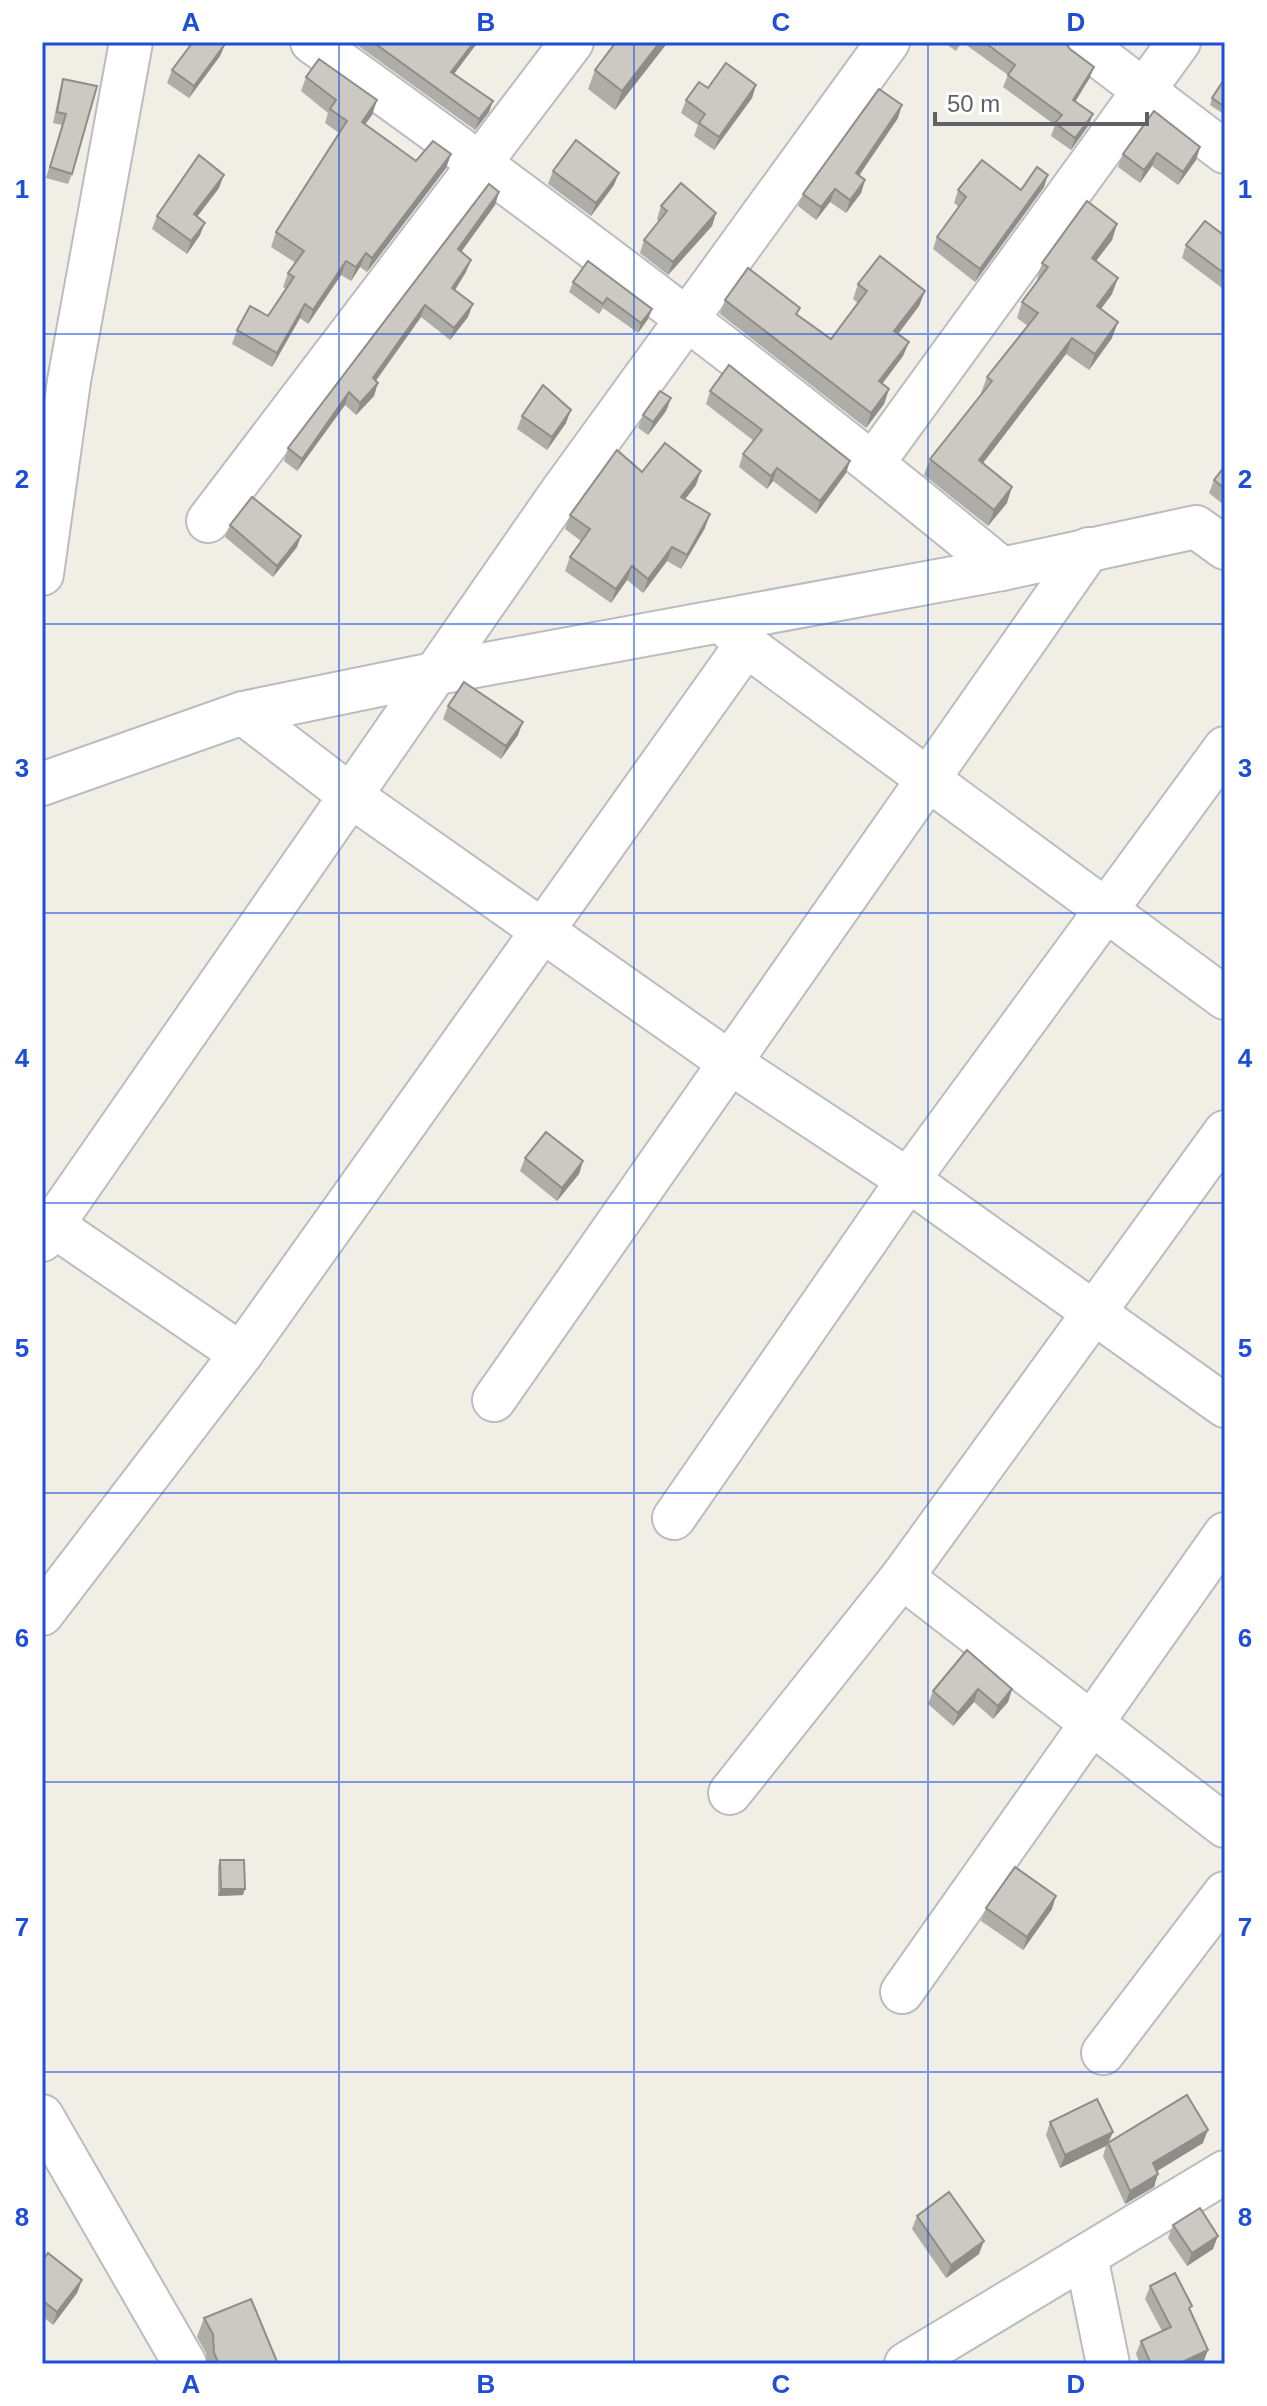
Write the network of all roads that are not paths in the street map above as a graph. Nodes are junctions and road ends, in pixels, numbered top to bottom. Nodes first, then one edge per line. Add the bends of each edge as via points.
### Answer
1 (131, 42) edge
2 (312, 42) edge
3 (572, 42) edge
4 (888, 42) edge
5 (1080, 42) edge
6 (1179, 42) edge
7 (1141, 89) junction
8 (1225, 152) edge
9 (480, 162) junction
10 (685, 321) junction
11 (873, 463) junction
12 (208, 521) dead end
13 (1225, 548) edge
14 (1089, 549) junction
15 (1002, 569) junction
16 (42, 574) edge
17 (734, 633) junction
18 (438, 673) junction
19 (243, 713) junction
20 (1225, 748) edge
21 (929, 777) junction
22 (42, 784) edge
23 (351, 796) junction
24 (1104, 910) junction
25 (541, 930) junction
26 (1225, 998) edge
27 (729, 1062) junction
28 (1225, 1132) edge
29 (908, 1180) junction
30 (46, 1228) edge
31 (1094, 1314) junction
32 (241, 1354) junction
33 (494, 1400) dead end
34 (1225, 1406) edge
35 (674, 1518) dead end
36 (1225, 1534) edge
37 (902, 1577) junction
38 (49, 1590) edge
39 (1092, 1723) junction
40 (730, 1793) dead end
41 (1225, 1826) edge
42 (1225, 1893) edge
43 (902, 1992) dead end
44 (1103, 2053) dead end
45 (42, 2116) edge
46 (1225, 2172) edge
47 (1086, 2256) junction
48 (185, 2364) edge
49 (906, 2364) edge
50 (1108, 2364) edge

1 - 16 street via 69,381
2 - 9 street
3 - 9 street
4 - 10 street
5 - 7 street
6 - 7 street
7 - 8 street
7 - 11 street
9 - 10 street
9 - 12 street
10 - 11 street
10 - 18 street
11 - 15 street
13 - 14 street via 1196,527
14 - 15 street
14 - 21 street
15 - 17 street
17 - 18 street
17 - 21 street
17 - 25 street
18 - 19 street
18 - 23 street
19 - 22 street
19 - 23 street
20 - 24 street
21 - 24 street
21 - 27 street
23 - 25 street
23 - 30 street
24 - 26 street
24 - 29 street
25 - 27 street
25 - 32 street
27 - 29 street
27 - 33 street
28 - 31 street
29 - 31 street
29 - 35 street
30 - 32 street
31 - 34 street
31 - 37 street
32 - 38 street
36 - 39 street
37 - 39 street
37 - 40 street
39 - 41 street
39 - 43 street
42 - 44 street
45 - 48 street
46 - 47 street
47 - 49 street
47 - 50 street

